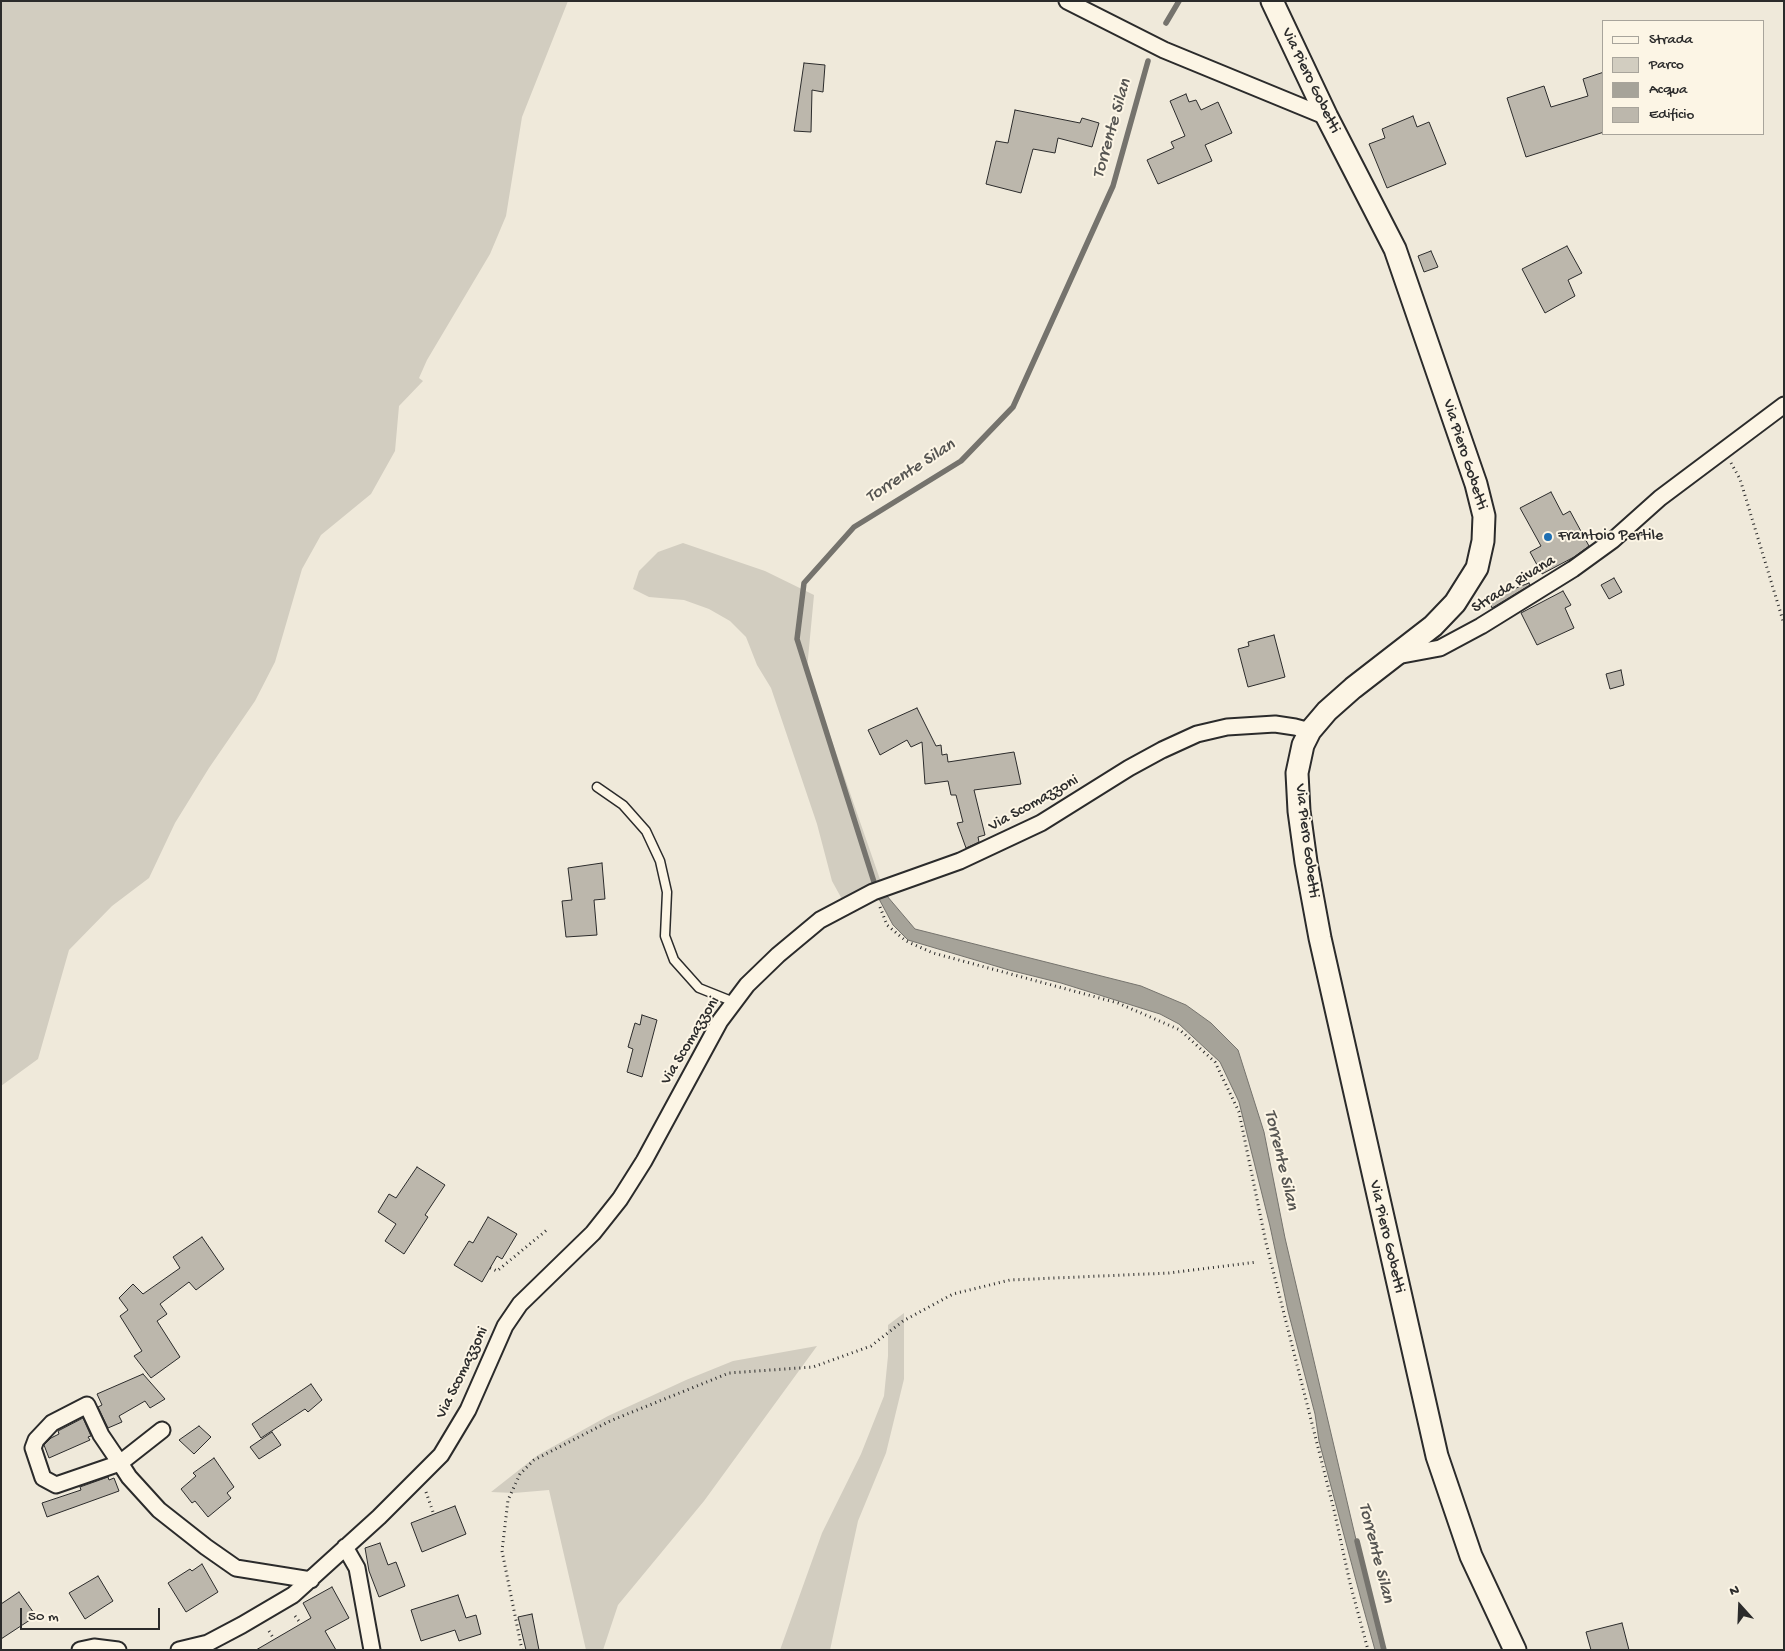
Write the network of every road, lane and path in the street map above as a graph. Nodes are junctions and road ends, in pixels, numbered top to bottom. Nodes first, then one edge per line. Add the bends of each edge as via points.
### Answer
1 (1067, 1) edge
2 (1272, 1) edge
3 (1327, 116) junction
4 (1784, 405) edge
5 (1724, 450) junction
6 (1784, 624) edge
7 (1391, 657) junction
8 (1310, 731) junction
9 (597, 787) dead end
10 (873, 892) junction
11 (734, 1002) junction
12 (548, 1228) dead end
13 (1257, 1262) dead end
14 (490, 1268) dead end
15 (162, 1430) dead end
16 (120, 1463) junction
17 (425, 1489) dead end
18 (433, 1512) dead end
19 (345, 1547) junction
20 (311, 1580) junction
21 (295, 1616) dead end
22 (301, 1624) dead end
23 (269, 1631) dead end
24 (274, 1639) dead end
25 (80, 1650) edge
26 (118, 1650) edge
27 (179, 1650) edge
28 (372, 1650) edge
29 (522, 1650) edge
30 (1368, 1650) edge
31 (1515, 1650) edge

1 - 3 street via 1164,50
2 - 3 street, Via Piero Gobetti
3 - 7 street, Via Piero Gobetti via 1395,249 1476,484 1484,516 1477,568 1455,603 1433,626
4 - 5 street, Strada Rivana
5 - 6 path via 1740,479
5 - 7 street, Strada Rivana via 1573,569 1440,648
7 - 8 street, Via Piero Gobetti via 1327,711
8 - 10 street, Via Scomazzoni via 1275,724 1197,734 1129,768 1041,823 960,860
8 - 31 street, Via Piero Gobetti via 1303,745 1297,773 1306,862 1400,1298 1437,1456 1471,1556
9 - 11 lane via 623,805 646,831 660,861 667,892 665,936 674,960 699,988
10 - 11 street, Via Scomazzoni via 820,920 778,955
10 - 30 path via 887,925 906,941 932,953 1118,1003 1180,1030 1215,1062 1239,1112 1266,1243
11 - 19 street, Via Scomazzoni via 720,1021 620,1199 593,1233 520,1304 505,1326 468,1410 441,1455
12 - 14 path via 497,1271
13 - 29 path via 1169,1273 1010,1280 953,1294 904,1321 871,1346 813,1367 728,1373 610,1421 534,1460 520,1474 508,1500 502,1551
15 - 16 street
16 - 16 street via 101,1436 87,1405 52,1423 33,1448 43,1478 56,1484
16 - 20 street via 159,1510 236,1568
17 - 18 path
19 - 20 street, Via Scomazzoni
19 - 28 street via 357,1568
20 - 27 street, Via Scomazzoni via 293,1595 242,1625 208,1643
21 - 22 path
23 - 24 path
25 - 26 street via 94,1647

